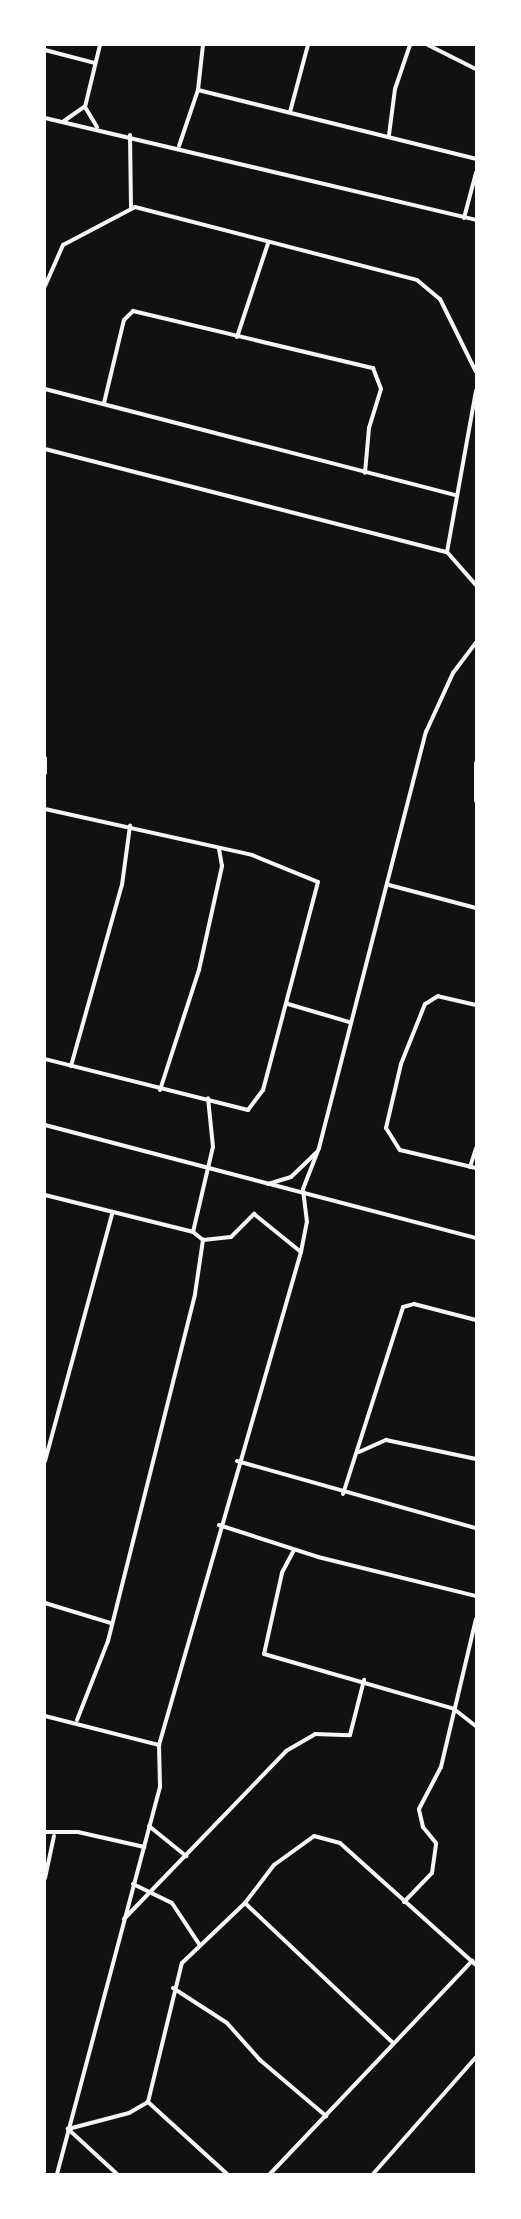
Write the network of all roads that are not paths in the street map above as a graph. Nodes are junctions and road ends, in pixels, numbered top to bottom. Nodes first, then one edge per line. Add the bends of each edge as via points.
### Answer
1 (100, 45) edge
2 (203, 45) edge
3 (308, 45) edge
4 (410, 45) edge
5 (428, 45) edge
6 (45, 50) edge
7 (95, 63) junction
8 (476, 69) edge
9 (198, 90) junction
10 (85, 107) junction
11 (290, 112) junction
12 (45, 118) edge
13 (61, 122) junction
14 (98, 127) junction
15 (130, 135) junction
16 (389, 135) junction
17 (178, 146) junction
18 (476, 159) edge
19 (476, 173) edge
20 (131, 207) junction
21 (464, 218) junction
22 (476, 220) edge
23 (268, 243) junction
24 (45, 286) edge
25 (237, 337) junction
26 (476, 372) edge
27 (45, 389) edge
28 (476, 391) edge
29 (104, 403) junction
30 (45, 449) edge
31 (365, 473) junction
32 (455, 495) junction
33 (447, 552) junction
34 (476, 585) edge
35 (476, 642) edge
36 (45, 758) edge
37 (476, 763) edge
38 (45, 773) edge
39 (476, 801) edge
40 (45, 809) edge
41 (130, 826) junction
42 (219, 848) junction
43 (389, 885) junction
44 (476, 908) edge
45 (288, 1004) junction
46 (476, 1005) edge
47 (349, 1023) junction
48 (45, 1059) edge
49 (71, 1066) junction
50 (160, 1090) junction
51 (208, 1098) junction
52 (45, 1125) edge
53 (319, 1148) junction
54 (476, 1148) edge
55 (470, 1167) junction
56 (208, 1168) junction
57 (476, 1168) edge
58 (267, 1184) junction
59 (303, 1189) junction
60 (45, 1195) edge
61 (112, 1214) junction
62 (193, 1232) junction
63 (476, 1238) edge
64 (203, 1240) junction
65 (301, 1252) junction
66 (476, 1320) edge
67 (358, 1452) junction
68 (476, 1459) edge
69 (45, 1461) edge
70 (237, 1461) junction
71 (344, 1494) junction
72 (219, 1525) junction
73 (476, 1528) edge
74 (294, 1550) junction
75 (476, 1596) edge
76 (45, 1603) edge
77 (476, 1619) edge
78 (111, 1623) junction
79 (364, 1680) junction
80 (453, 1708) junction
81 (45, 1716) edge
82 (77, 1720) junction
83 (476, 1726) edge
84 (159, 1745) junction
85 (149, 1826) junction
86 (45, 1832) edge
87 (54, 1836) junction
88 (144, 1847) junction
89 (186, 1856) junction
90 (45, 1878) edge
91 (133, 1884) junction
92 (150, 1892) junction
93 (404, 1902) junction
94 (245, 1903) junction
95 (124, 1920) junction
96 (199, 1944) junction
97 (472, 1961) junction
98 (476, 1965) edge
99 (173, 1988) junction
100 (392, 2042) junction
101 (476, 2057) edge
102 (148, 2102) junction
103 (326, 2116) junction
104 (68, 2129) junction
105 (57, 2174) edge
106 (117, 2174) edge
107 (227, 2174) edge
108 (270, 2174) edge
109 (373, 2174) edge

1 - 7 street
2 - 9 street
3 - 11 street
4 - 16 street via 395,89
5 - 8 street
6 - 7 street
7 - 10 street
9 - 11 street
9 - 17 street
10 - 13 street
10 - 14 street
11 - 16 street
12 - 13 street
13 - 14 street
14 - 15 street
15 - 17 street
15 - 20 street
16 - 18 street
17 - 21 street
19 - 21 street
20 - 23 street
20 - 24 street via 63,245
21 - 22 street
23 - 25 street
23 - 26 street via 426,285 441,299
25 - 29 street via 133,311 124,320
25 - 31 street via 373,369 381,389 369,428
27 - 29 street
28 - 32 street
29 - 31 street
30 - 33 street
31 - 32 street
32 - 33 street
33 - 34 street
35 - 43 street via 432,712
36 - 38 street
37 - 39 street
40 - 41 street
41 - 42 street
41 - 49 street via 122,885
42 - 45 street via 252,855 318,882
42 - 50 street via 222,866 199,970
43 - 44 street
43 - 47 street
45 - 47 street
45 - 51 street via 258,1103 249,1110
46 - 55 street via 438,996 425,1004 401,1064 386,1128 400,1150
47 - 53 street
48 - 49 street
49 - 50 street
50 - 51 street
51 - 56 street via 213,1148
52 - 56 street
53 - 58 street via 291,1177
53 - 59 street
54 - 55 street
55 - 57 street
56 - 58 street
56 - 62 street
58 - 59 street
59 - 63 street
59 - 65 street via 307,1222
60 - 61 street
61 - 62 street
61 - 69 street
62 - 64 street
64 - 65 street via 231,1237 254,1214
64 - 78 street
65 - 70 street via 271,1365
66 - 67 street via 414,1304 403,1307
67 - 68 street via 387,1440
67 - 71 street
70 - 71 street
70 - 72 street
71 - 73 street
72 - 74 street
72 - 84 street
74 - 75 street
74 - 79 street via 282,1573 264,1654
76 - 78 street
77 - 80 street
78 - 82 street via 95,1681
79 - 80 street
79 - 89 street via 350,1735 315,1734 286,1751
80 - 83 street
80 - 93 street via 441,1767 419,1809 423,1827 436,1843 432,1873
81 - 82 street
82 - 84 street
84 - 85 street via 160,1786
85 - 88 street
85 - 89 street
86 - 87 street
87 - 88 street via 78,1832
87 - 90 street
88 - 91 street
89 - 92 street
91 - 92 street
91 - 95 street
92 - 95 street
92 - 96 street via 172,1903
93 - 94 street via 340,1843 314,1836 274,1865
93 - 97 street
94 - 96 street
94 - 100 street
95 - 104 street
96 - 99 street via 182,1963
97 - 98 street
97 - 100 street
99 - 102 street
99 - 103 street via 227,2023 260,2060
100 - 103 street
101 - 109 street
102 - 104 street via 129,2113
102 - 107 street
103 - 108 street
104 - 105 street
104 - 106 street

